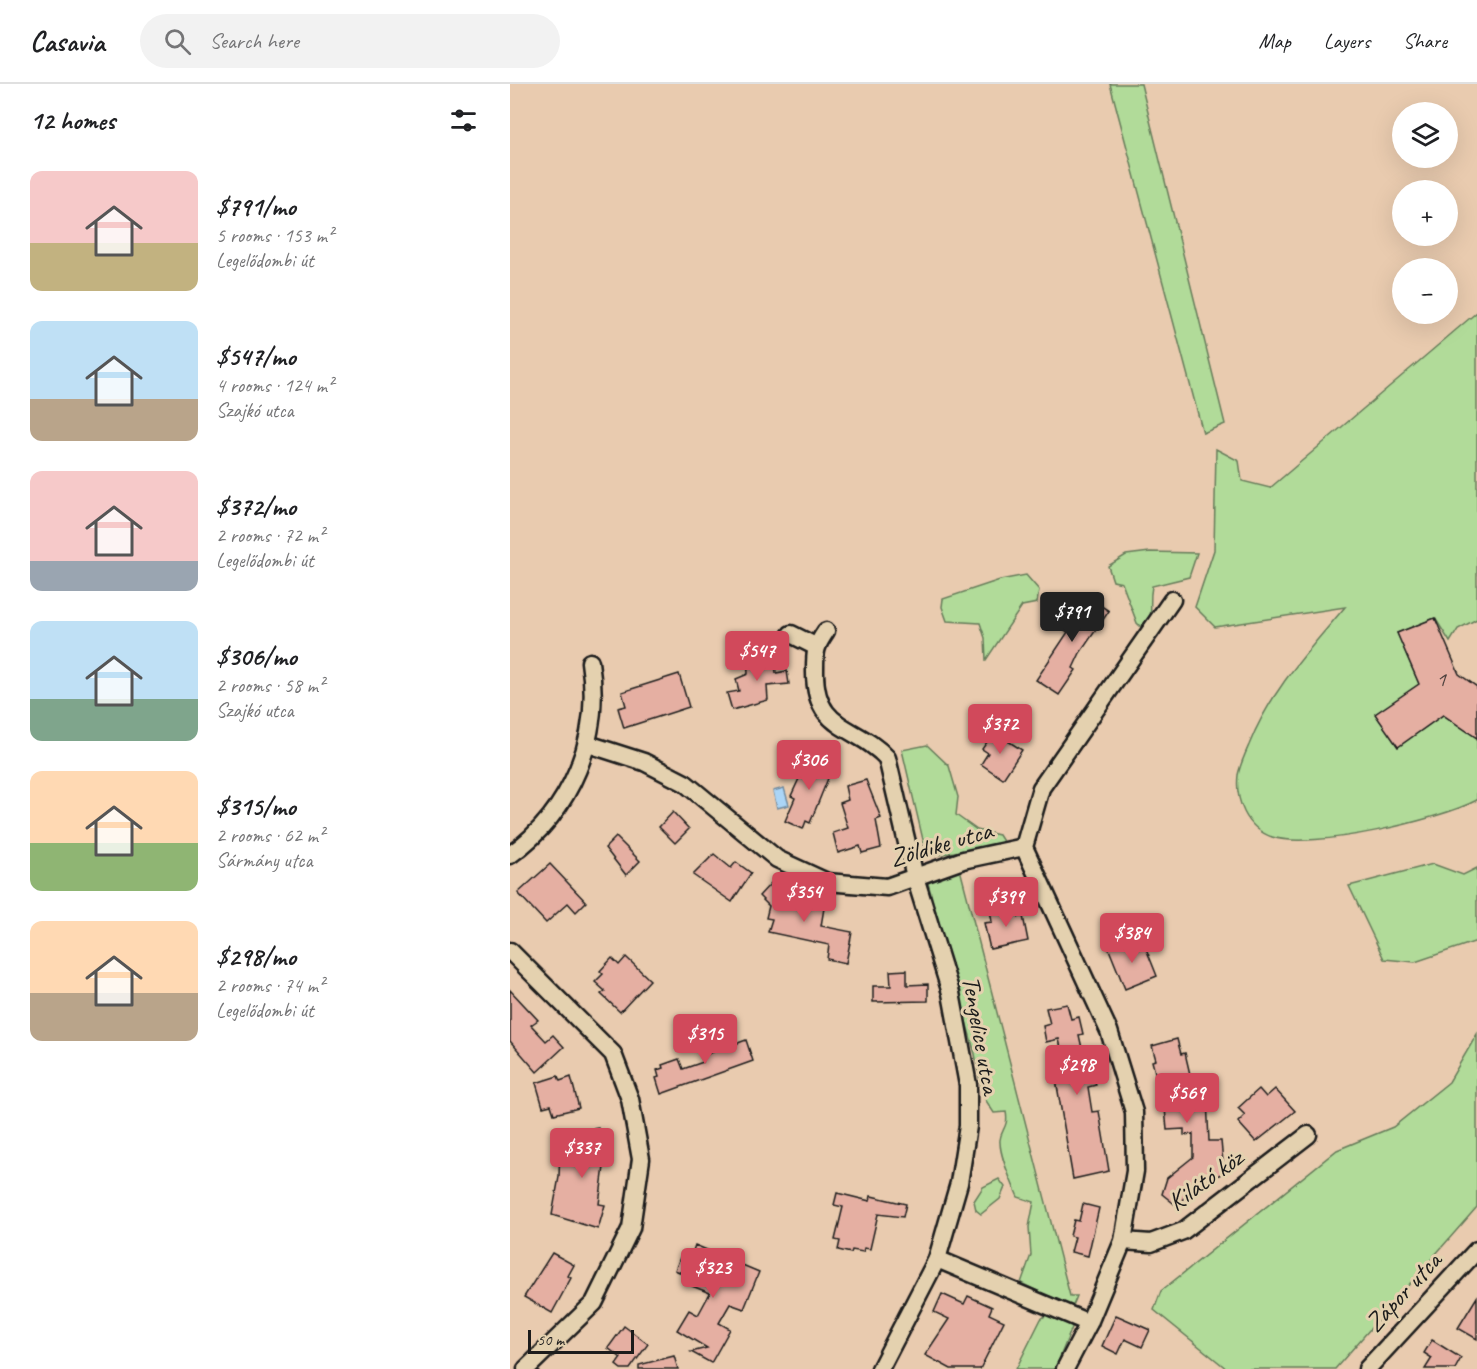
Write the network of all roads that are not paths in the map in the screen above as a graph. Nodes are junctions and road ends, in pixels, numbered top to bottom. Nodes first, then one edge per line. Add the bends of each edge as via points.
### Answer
1 (1172, 600) dead end
2 (826, 631) dead end
3 (791, 634) dead end
4 (815, 646) junction
5 (590, 662) dead end
6 (588, 744) junction
7 (1024, 847) junction
8 (510, 855) edge
9 (915, 876) junction
10 (510, 951) edge
11 (1308, 1135) dead end
12 (1123, 1241) junction
13 (1477, 1250) edge
14 (937, 1258) junction
15 (1089, 1323) junction
16 (526, 1369) edge
17 (880, 1369) edge
18 (1065, 1369) edge
19 (1367, 1369) edge

1 - 7 street via 1041,788
2 - 4 street
3 - 4 street
4 - 9 street, Tengelice utca via 815,676 822,710 887,758
5 - 6 street
6 - 8 street via 567,796 525,844
6 - 9 street, Zöldike utca via 644,762 685,783 777,859 827,882 887,887
7 - 9 street, Zöldike utca via 963,860
7 - 12 street via 1109,1031 1134,1112 1135,1171
9 - 14 street, Tengelice utca via 951,993 968,1085 968,1126 959,1183
10 - 16 street via 613,1054 630,1099 641,1159 631,1228 594,1303
11 - 12 street, Kilátó köz via 1183,1231 1151,1243
12 - 15 street
13 - 19 street, Zápor utca
14 - 15 street
14 - 17 street, Tengelice utca
15 - 18 street

